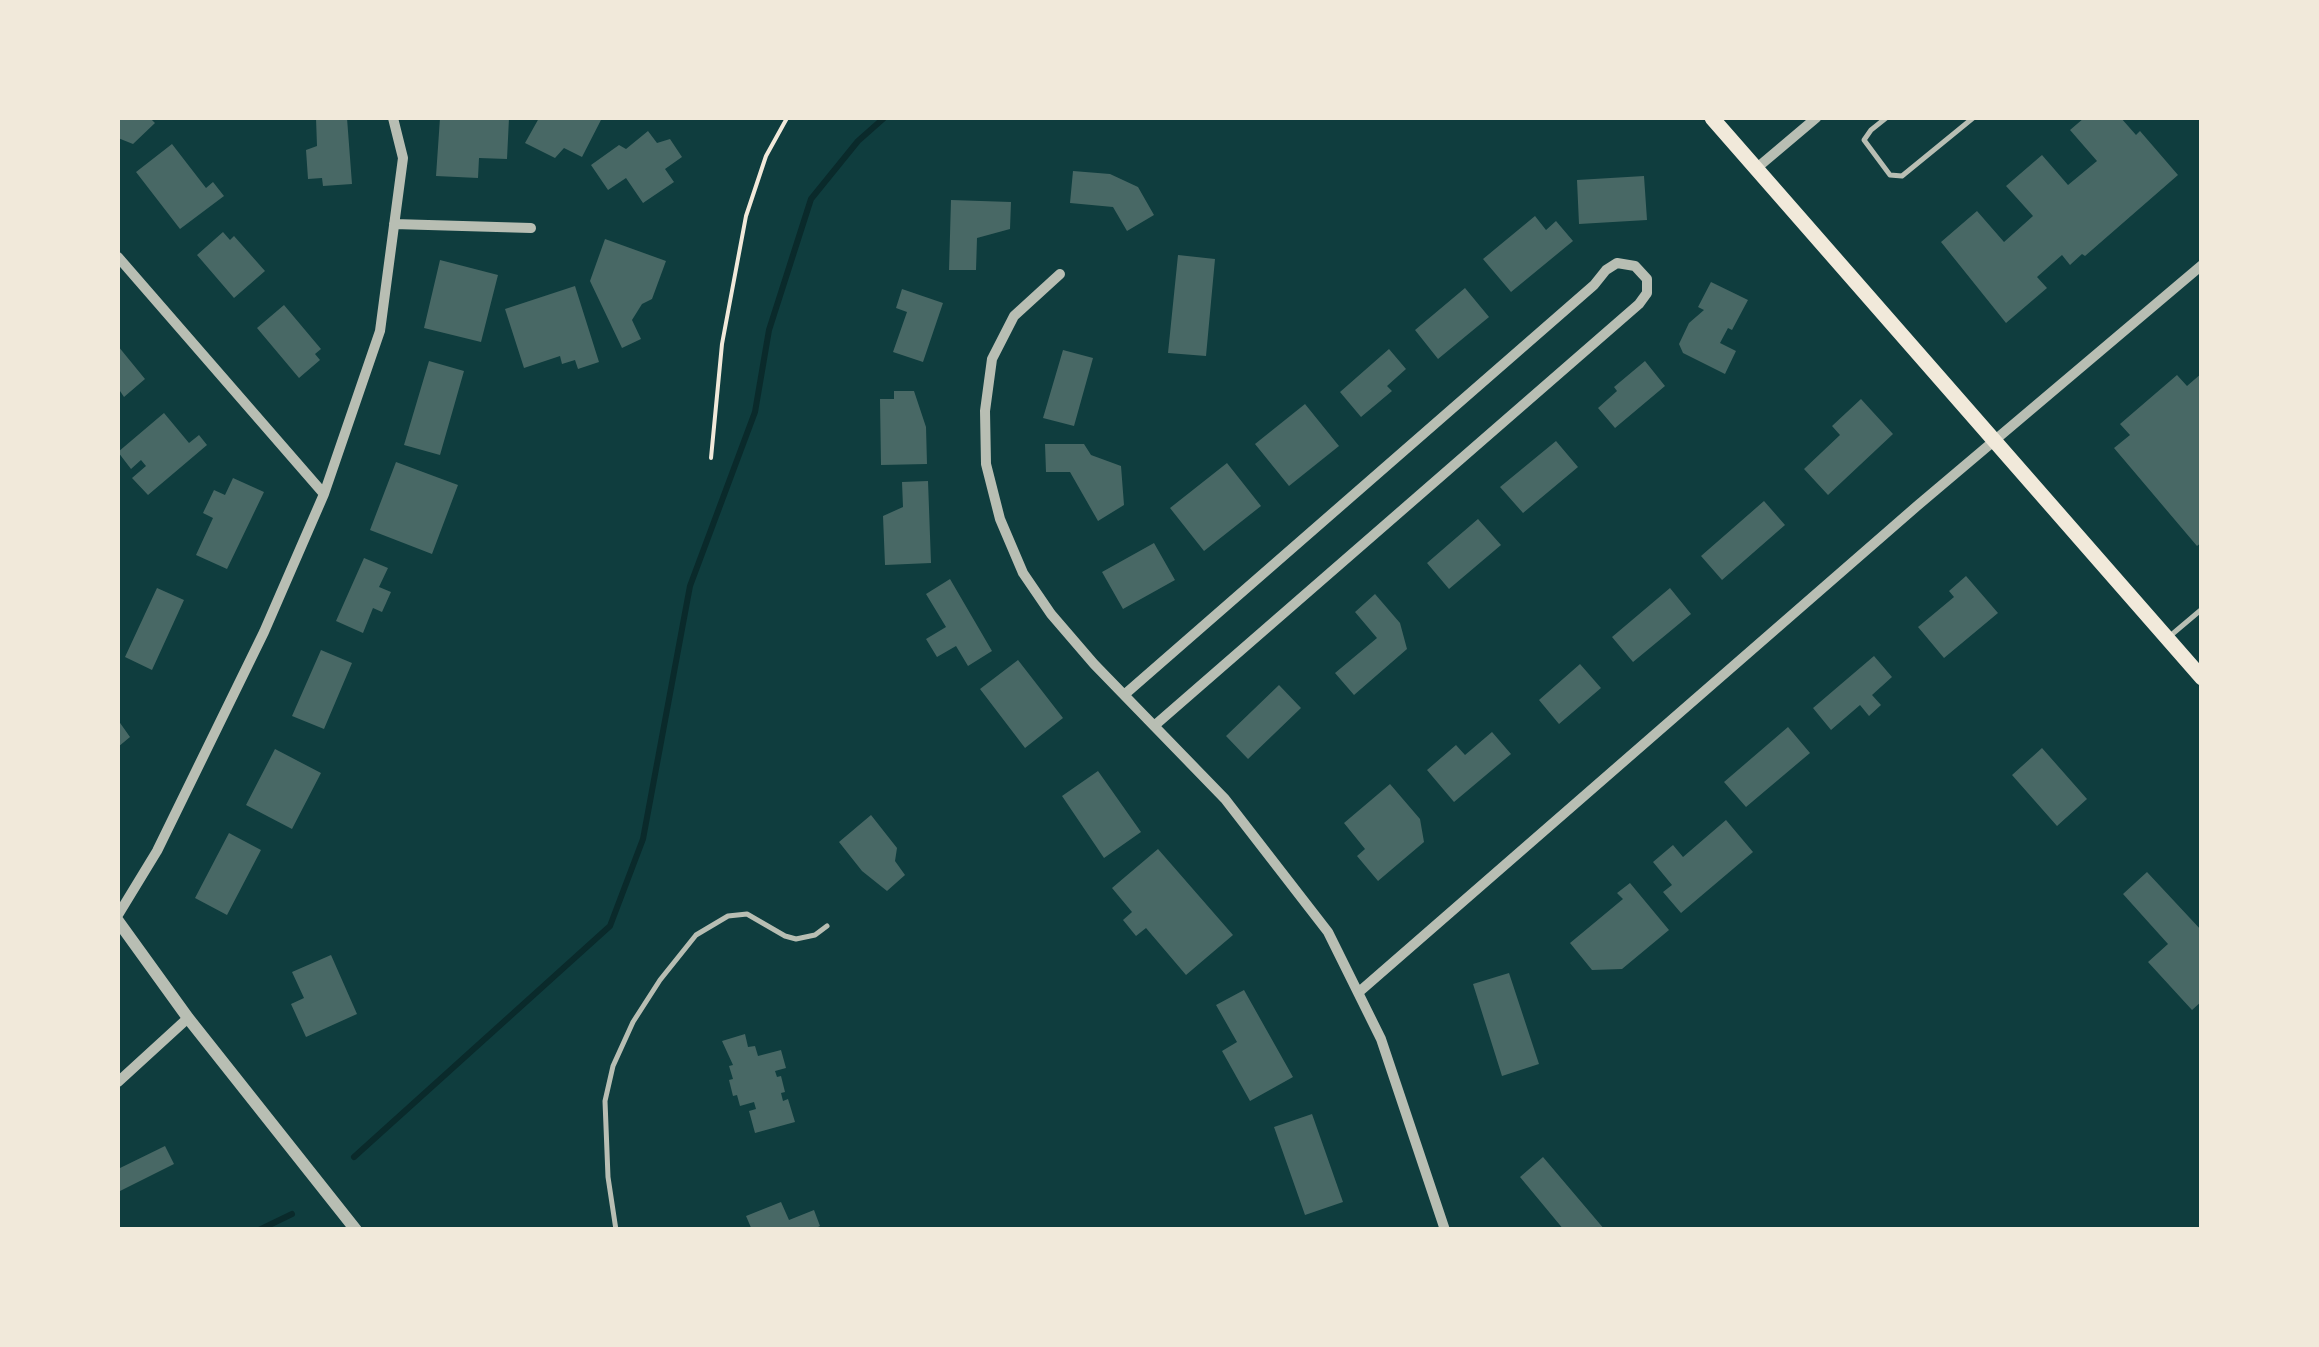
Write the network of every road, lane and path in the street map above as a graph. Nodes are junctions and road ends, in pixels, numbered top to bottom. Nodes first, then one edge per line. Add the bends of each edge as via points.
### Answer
1 (393, 118) edge
2 (787, 118) edge
3 (1712, 118) edge
4 (1816, 118) edge
5 (1886, 118) edge
6 (1973, 118) edge
7 (1758, 168) junction
8 (394, 224) junction
9 (531, 228) dead end
10 (118, 258) edge
11 (2202, 265) edge
12 (1060, 274) dead end
13 (1996, 441) junction
14 (711, 458) dead end
15 (324, 494) junction
16 (2202, 609) edge
17 (2167, 638) junction
18 (2202, 678) edge
19 (1124, 695) junction
20 (1154, 726) junction
21 (118, 918) edge
22 (827, 926) dead end
23 (1358, 992) junction
24 (188, 1018) junction
25 (118, 1082) edge
26 (356, 1230) edge
27 (616, 1230) edge
28 (1445, 1230) edge

1 - 8 street via 402,158
2 - 14 path via 746,216 724,326
3 - 7 main road
4 - 7 street
5 - 6 lane via 1864,140 1890,175 1902,176
7 - 13 main road
8 - 9 street
8 - 15 street via 380,331
10 - 15 street
11 - 13 street
12 - 19 street via 1014,316 992,358 986,464 1023,573
13 - 17 main road
13 - 23 street
15 - 21 street via 264,632
16 - 17 lane
17 - 18 main road
19 - 20 street
19 - 20 street via 1606,270 1635,266 1647,279 1638,304
20 - 23 street via 1287,876 1328,932
21 - 24 street
22 - 27 lane via 796,939 746,914 728,916 696,935 660,980 613,1066 605,1101
23 - 28 street via 1382,1039
24 - 25 street
24 - 26 street

